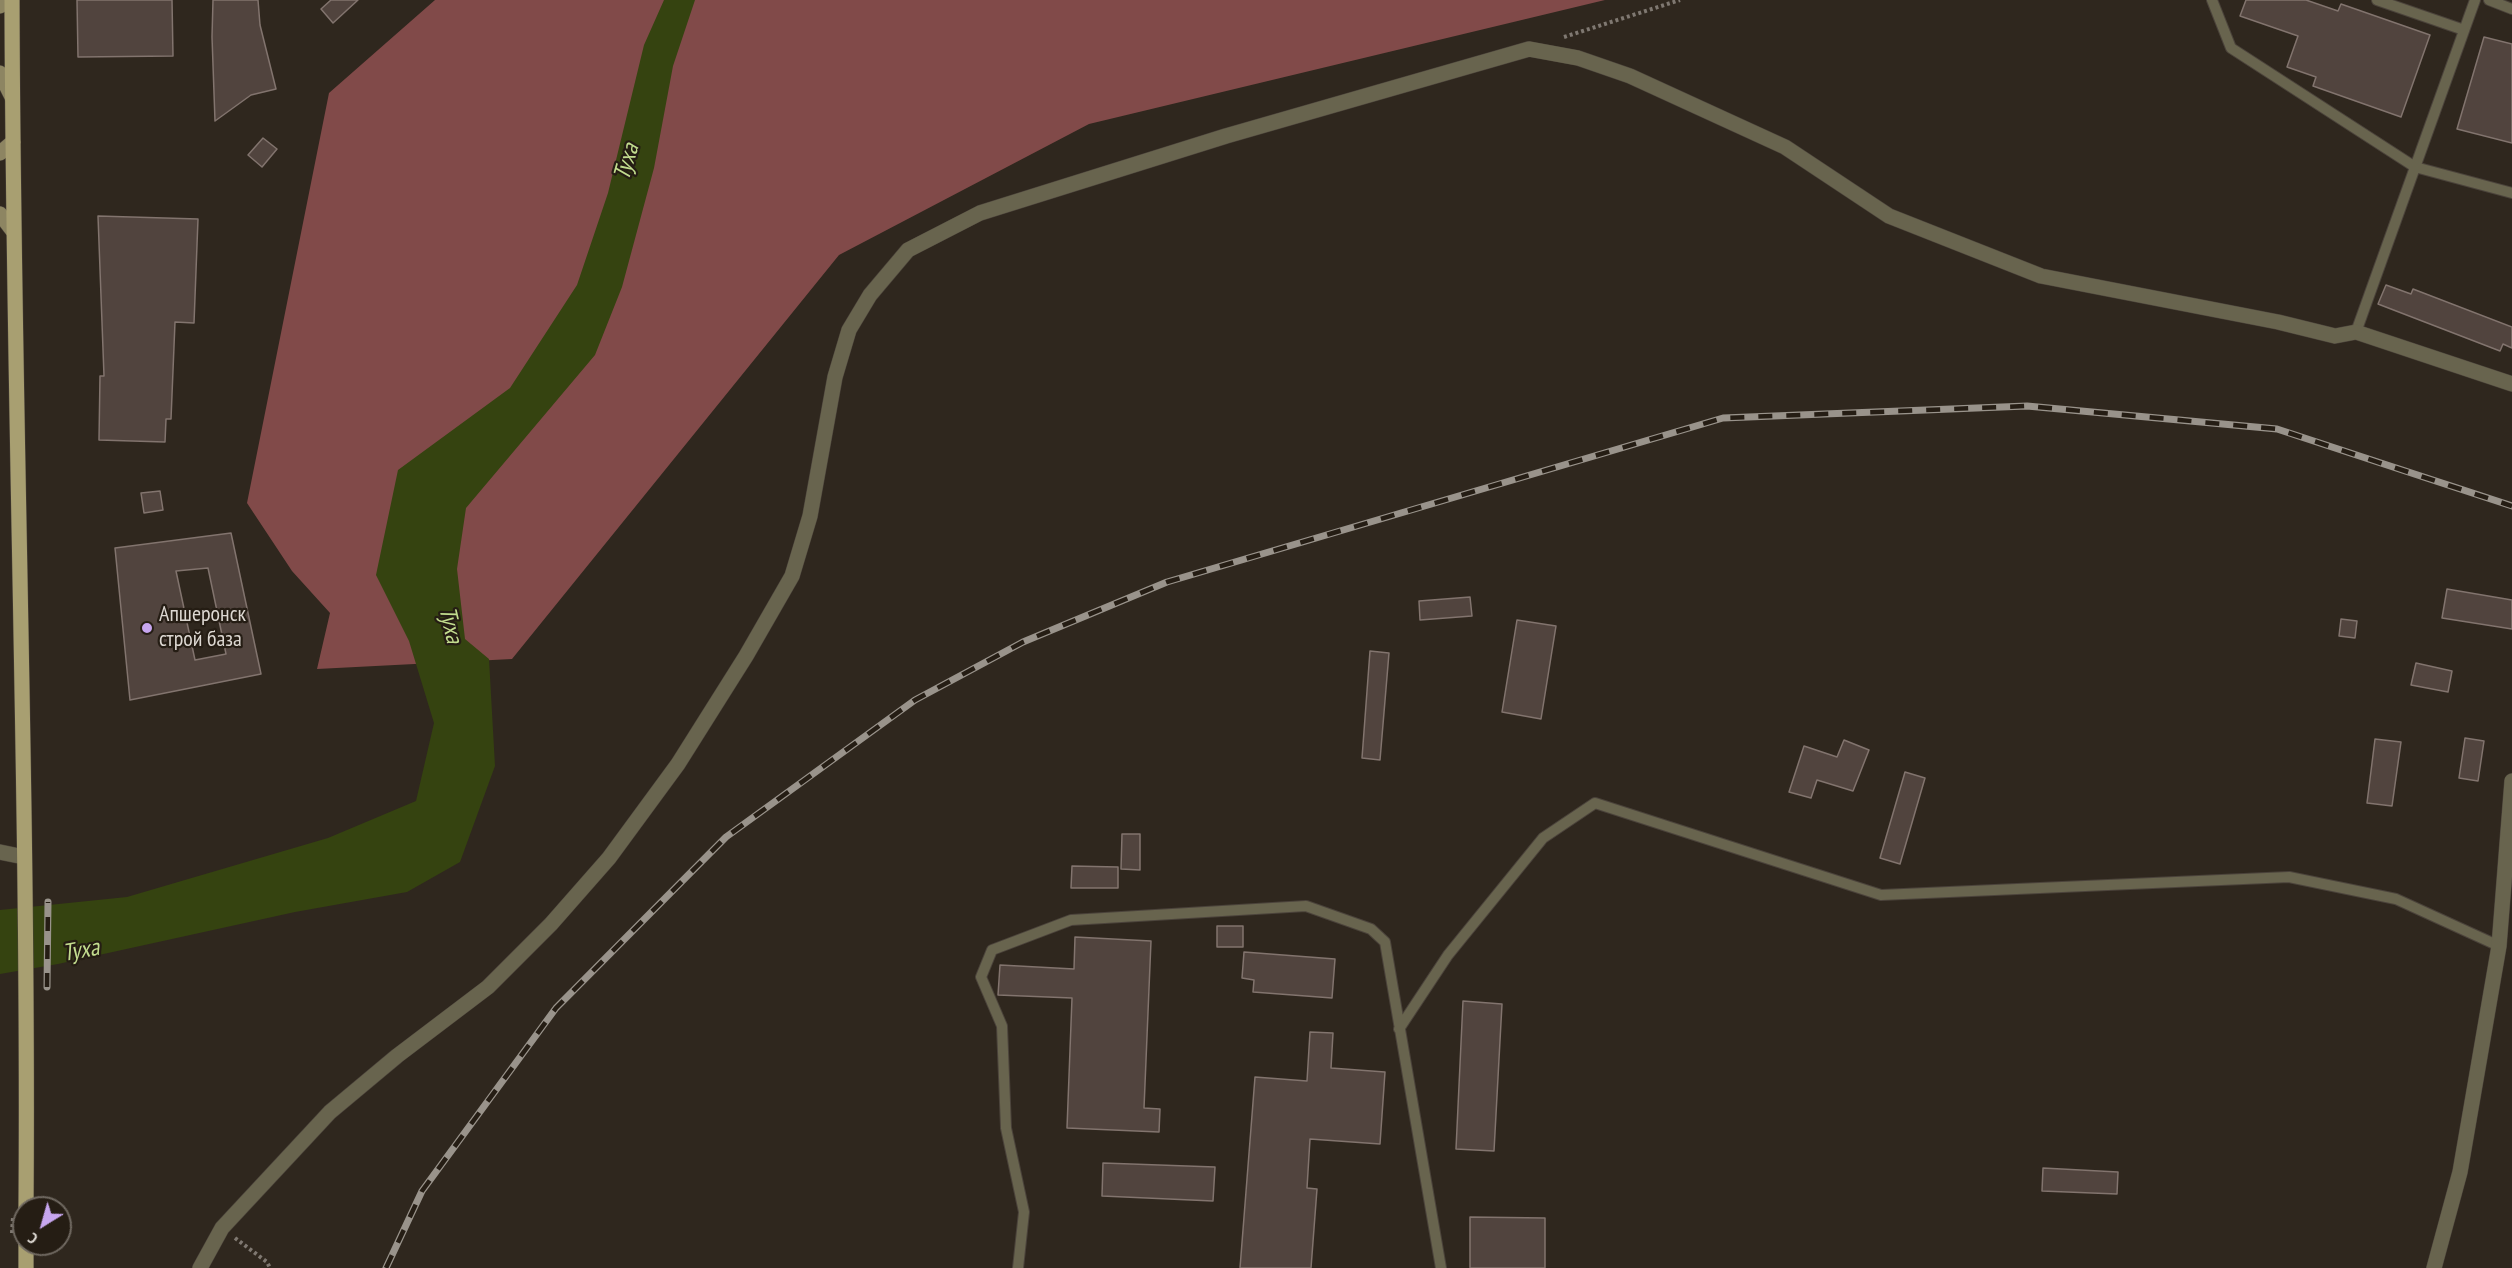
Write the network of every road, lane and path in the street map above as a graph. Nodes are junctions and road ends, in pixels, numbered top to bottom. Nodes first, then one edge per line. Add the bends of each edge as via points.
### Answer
1 (3, 0) edge
2 (12, 0) edge
3 (1680, 0) edge
4 (2212, 0) edge
5 (2377, 0) edge
6 (2475, 0) edge
7 (2489, 0) edge
8 (0, 6) edge
9 (2512, 9) edge
10 (2464, 30) junction
11 (1562, 38) dead end
12 (0, 73) edge
13 (12, 97) junction
14 (13, 142) junction
15 (0, 153) edge
16 (2415, 167) junction
17 (2512, 193) edge
18 (0, 214) edge
19 (13, 231) junction
20 (2356, 332) junction
21 (2512, 384) edge
22 (2512, 781) edge
23 (0, 852) edge
24 (24, 856) junction
25 (2499, 946) junction
26 (1399, 1029) junction
27 (27, 1196) edge
28 (222, 1228) junction
29 (200, 1268) edge
30 (270, 1268) edge
31 (1018, 1268) edge
32 (1441, 1268) edge
33 (2434, 1268) edge

1 - 8 street
2 - 13 main road
3 - 11 path
4 - 16 lane via 2230,48
5 - 10 lane
6 - 10 lane
7 - 9 lane
10 - 16 lane
12 - 13 street
13 - 14 main road
14 - 15 street
14 - 19 main road
16 - 17 lane
16 - 20 lane
18 - 19 street
19 - 24 main road
20 - 21 street
20 - 28 street via 2335,336 2041,276 1889,216 1785,147 1630,76 1578,58 1529,49 1237,132 980,213 908,250 870,295 849,330 835,377 810,516 792,576 678,764 609,858 488,987 330,1112
22 - 25 street
23 - 24 street
24 - 27 main road
25 - 26 lane via 2396,899 2289,877 1881,895 1595,804 1543,838 1448,955
25 - 33 street via 2460,1172
26 - 31 lane via 1385,942 1371,929 1306,906 1071,920 992,950 981,977 1002,1026 1006,1128 1024,1212
26 - 32 lane
28 - 29 street
28 - 30 path

